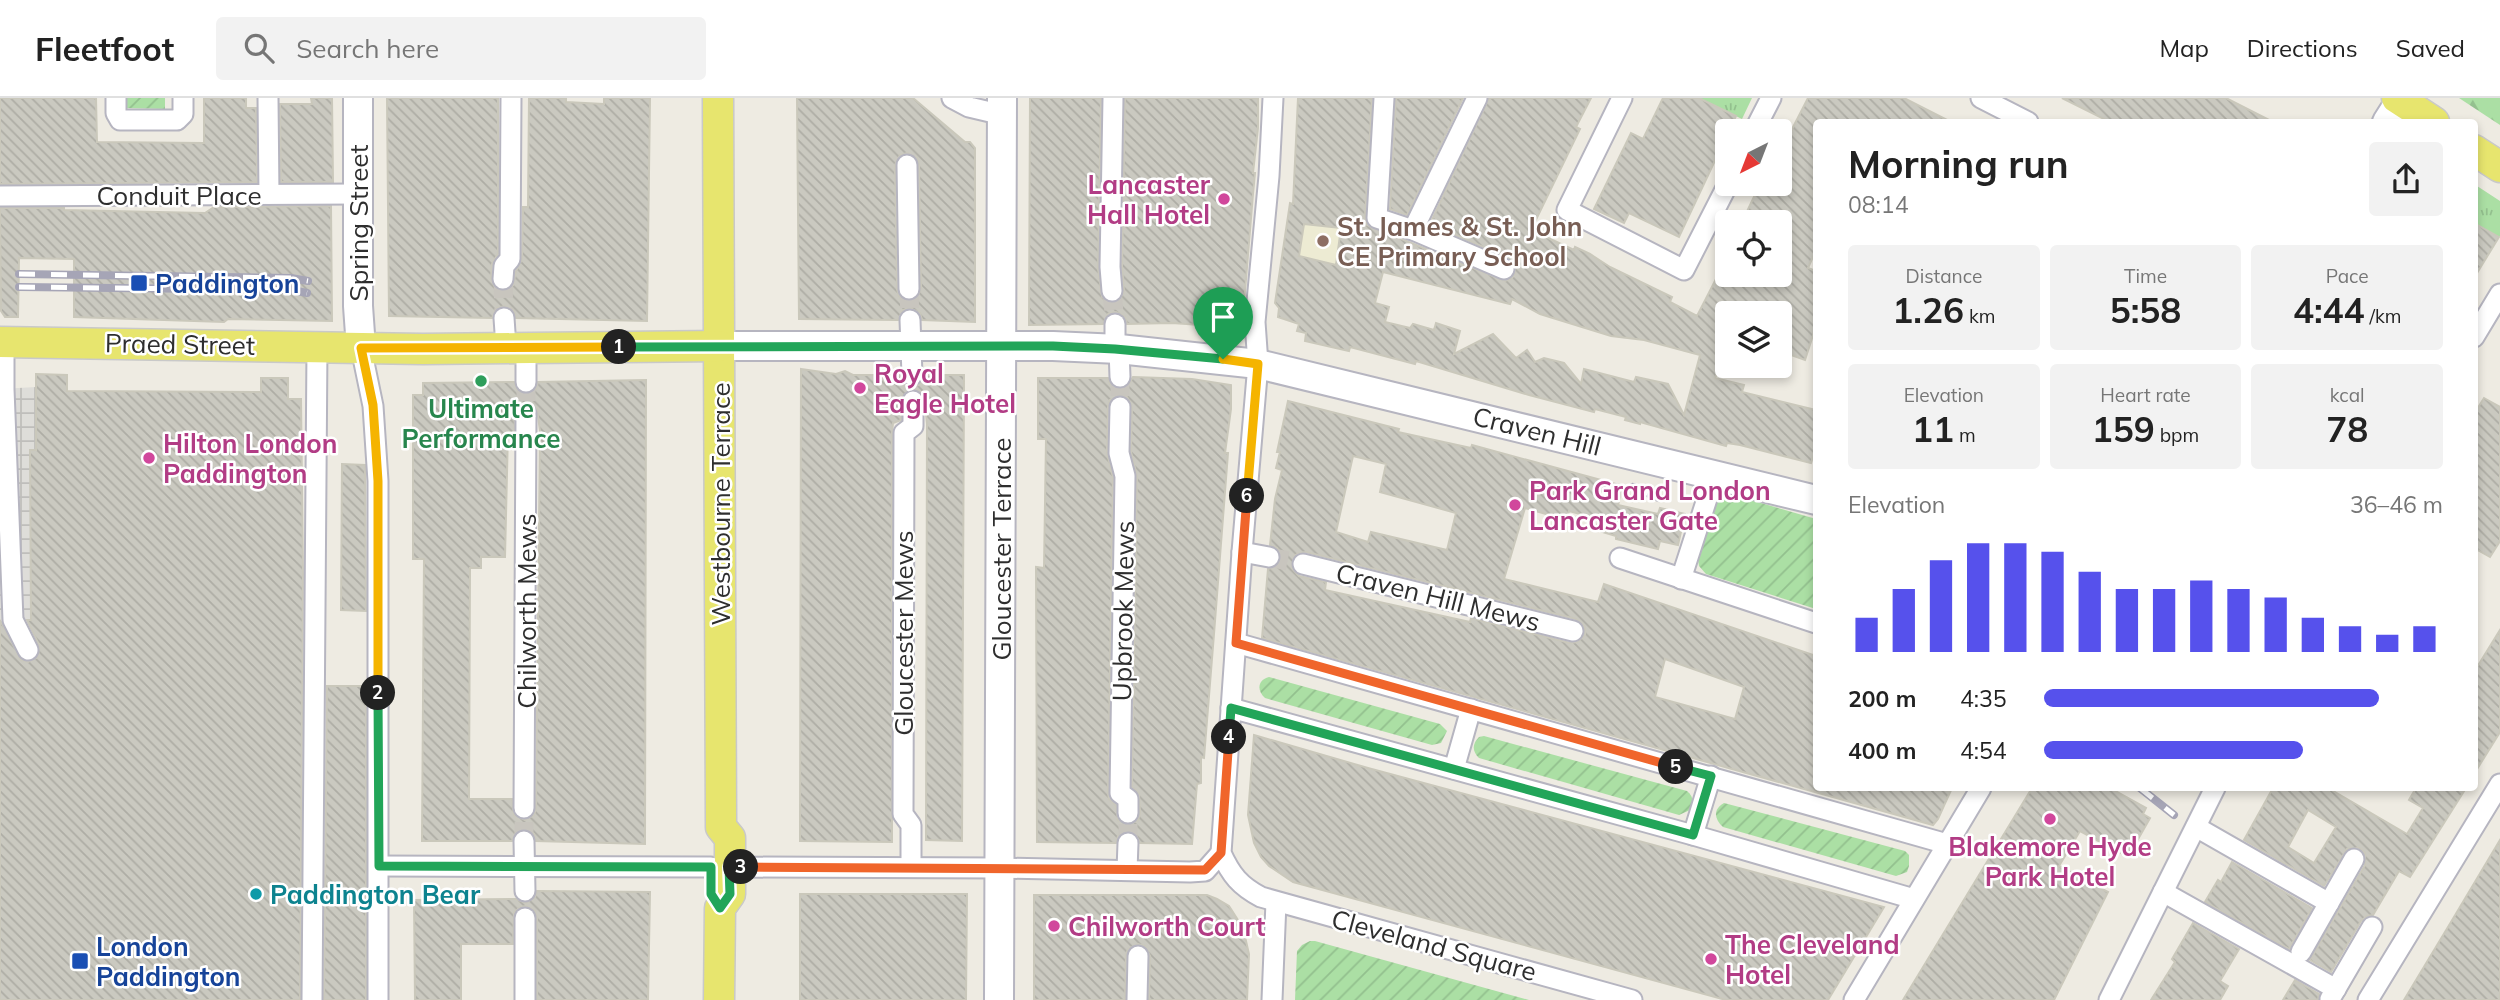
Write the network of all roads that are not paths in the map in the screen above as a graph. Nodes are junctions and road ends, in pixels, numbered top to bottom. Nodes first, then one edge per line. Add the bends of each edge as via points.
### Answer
1 (116, 98) edge
2 (183, 98) edge
3 (268, 98) edge
4 (358, 98) edge
5 (511, 98) edge
6 (718, 98) edge
7 (952, 98) edge
8 (1113, 98) edge
9 (1273, 98) edge
10 (1384, 98) edge
11 (1477, 98) edge
12 (1622, 98) edge
13 (1771, 98) edge
14 (1982, 98) edge
15 (1003, 106) edge
16 (2395, 107) edge
17 (1760, 119) edge
18 (2022, 119) edge
19 (2426, 119) edge
20 (2478, 153) edge
21 (907, 165) dead end
22 (2500, 167) edge
23 (269, 194) junction
24 (358, 194) junction
25 (0, 196) edge
26 (1722, 196) edge
27 (1413, 230) junction
28 (1504, 269) dead end
29 (503, 279) tunnel mouth
30 (909, 289) tunnel mouth
31 (1112, 291) tunnel mouth
32 (2500, 293) edge
33 (2478, 330) edge
34 (911, 333) junction
35 (512, 337) junction
36 (1116, 341) junction
37 (2, 342) edge
38 (317, 346) junction
39 (719, 346) junction
40 (1002, 347) junction
41 (361, 348) junction
42 (1258, 364) junction
43 (912, 375) dead end
44 (1119, 377) tunnel mouth
45 (526, 382) tunnel mouth
46 (913, 401) dead end
47 (1120, 407) tunnel mouth
48 (526, 414) tunnel mouth
49 (1715, 474) junction
50 (1813, 499) edge
51 (1242, 552) junction
52 (1269, 557) tunnel mouth
53 (1620, 558) dead end
54 (1304, 564) tunnel mouth
55 (1681, 579) junction
56 (1813, 623) edge
57 (1573, 631) dead end
58 (1236, 643) junction
59 (29, 650) dead end
60 (1231, 708) junction
61 (1471, 709) junction
62 (1454, 769) junction
63 (1711, 776) junction
64 (2500, 784) edge
65 (1979, 791) edge
66 (2214, 791) edge
67 (524, 808) tunnel mouth
68 (1128, 813) tunnel mouth
69 (2196, 827) junction
70 (1693, 835) junction
71 (524, 841) tunnel mouth
72 (1128, 843) tunnel mouth
73 (1947, 844) junction
74 (1221, 853) junction
75 (2354, 859) dead end
76 (379, 866) junction
77 (524, 866) junction
78 (720, 867) junction
79 (911, 867) junction
80 (999, 868) junction
81 (1127, 870) junction
82 (525, 891) dead end
83 (2163, 892) junction
84 (1914, 899) junction
85 (1276, 902) junction
86 (2329, 903) junction
87 (525, 918) dead end
88 (2372, 927) dead end
89 (2301, 952) dead end
90 (1138, 956) dead end
91 (2333, 995) edge
92 (312, 1000) edge
93 (378, 1000) edge
94 (525, 1000) edge
95 (719, 1000) edge
96 (999, 1000) edge
97 (1138, 1000) edge
98 (1272, 1000) edge
99 (1632, 1000) edge
100 (1854, 1000) edge
101 (2109, 1000) edge
102 (2368, 1000) edge

1 - 2 street via 120,120 177,120 183,114
3 - 23 street
4 - 24 street, Spring Street
5 - 29 street via 510,259
6 - 39 main road, Westbourne Terrace
7 - 15 street via 968,107
8 - 31 street
9 - 42 street via 1255,322
10 - 27 street via 1377,218
11 - 27 street
12 - 26 street via 1567,210 1684,270
13 - 17 street
14 - 18 street
15 - 40 street, Gloucester Terrace
16 - 19 main road
20 - 22 main road
21 - 30 street
23 - 24 street, Conduit Place
23 - 25 street, Conduit Place
24 - 41 street, Spring Street
27 - 28 street
32 - 33 street
34 - 39 street, Craven Hill
34 - 40 street, Craven Hill
34 - 43 street
35 - 39 main road, Praed Street
35 - 41 main road, Praed Street
35 - 45 street
36 - 40 street, Craven Hill
36 - 42 street, Craven Hill
36 - 44 street
37 - 38 main road, Praed Street
37 - 59 street via 13,620
38 - 41 main road, Praed Street
38 - 92 street
39 - 78 main road, Westbourne Terrace via 721,827 730,838
40 - 80 street, Gloucester Terrace
41 - 76 street via 373,405 378,481
42 - 49 street, Craven Hill
42 - 51 street
46 - 79 street, Gloucester Mews via 913,426 904,433 903,814 911,825
47 - 68 street, Upbrook Mews via 1119,453 1125,476 1120,793 1128,799
48 - 67 street, Chilworth Mews
49 - 50 street, Craven Hill
49 - 55 street
51 - 52 street
51 - 58 street
53 - 55 street
54 - 57 street, Craven Hill Mews
55 - 56 street
58 - 60 street
58 - 61 street
60 - 62 street
60 - 74 street
61 - 62 street
61 - 63 street
62 - 70 street
63 - 70 street
63 - 73 street
64 - 102 street
65 - 73 street
66 - 69 street
69 - 83 street
69 - 86 street
70 - 84 street
71 - 77 street
72 - 81 street
73 - 84 street
74 - 81 street via 1205,870
74 - 85 street, Cleveland Square via 1239,884
75 - 86 street
76 - 77 street
76 - 93 street
77 - 78 street
77 - 82 street
78 - 79 street
78 - 95 main road, Westbourne Terrace via 730,894 720,908
79 - 80 street
80 - 81 street
80 - 96 street, Gloucester Terrace
83 - 91 street
83 - 101 street
84 - 100 street
85 - 98 street
85 - 99 street, Cleveland Square
86 - 89 street
87 - 94 street
88 - 91 street
90 - 97 street

